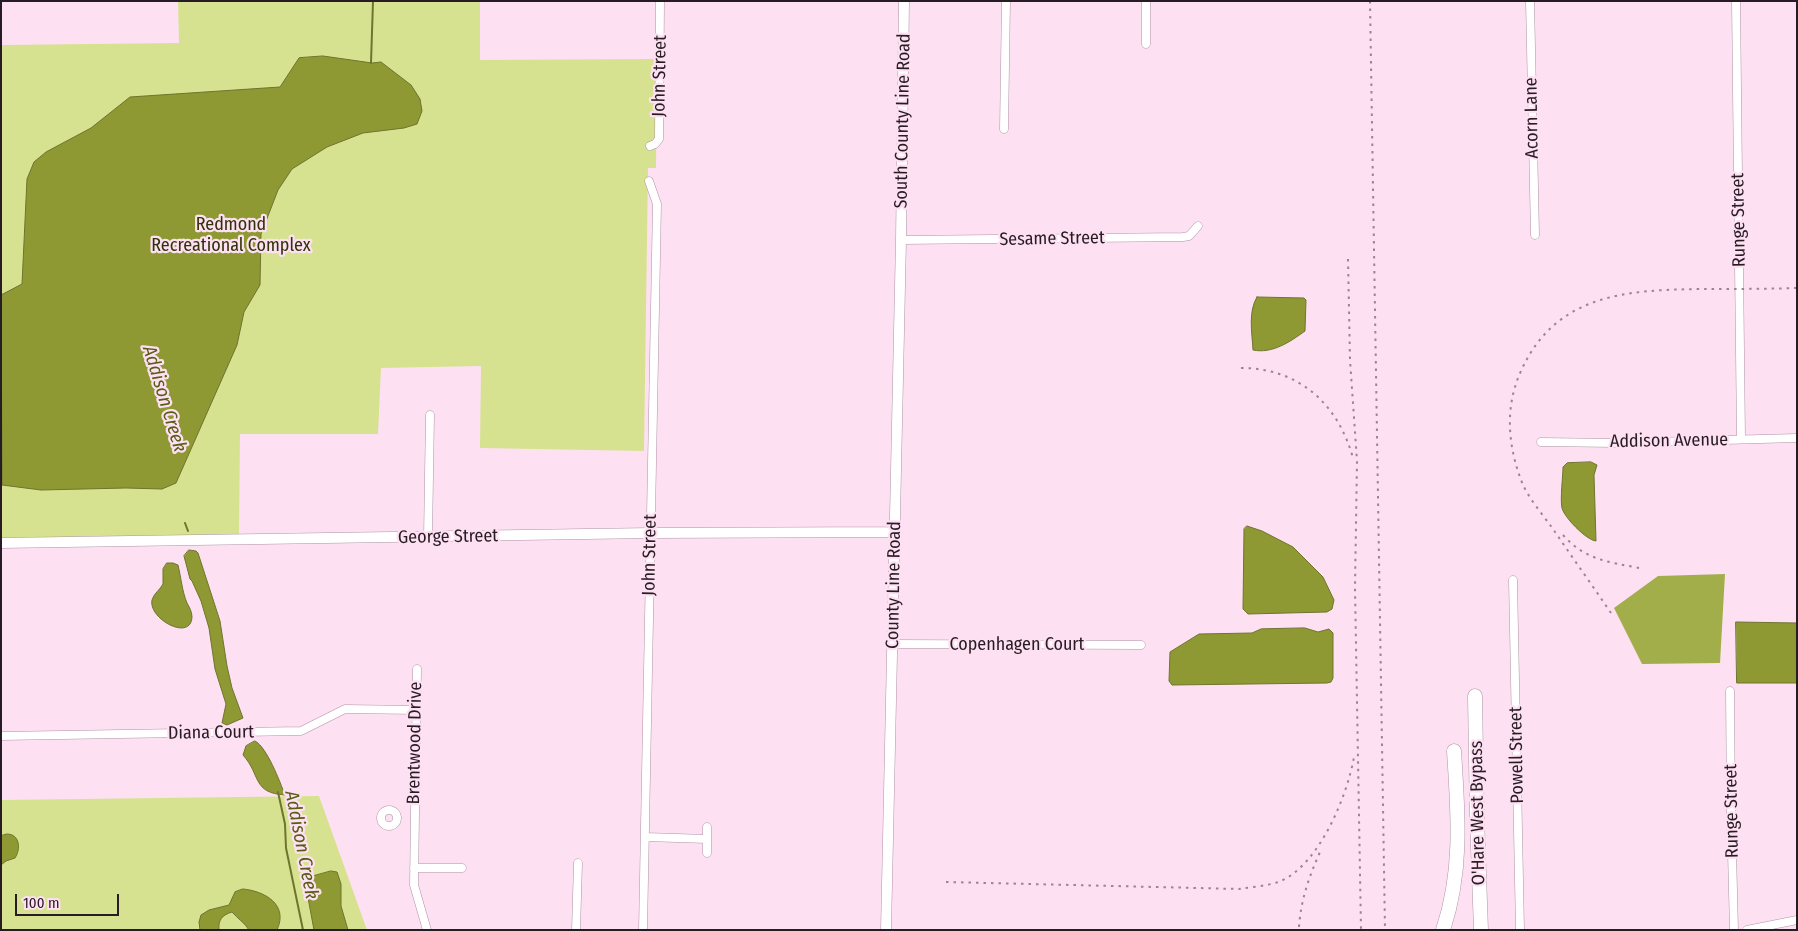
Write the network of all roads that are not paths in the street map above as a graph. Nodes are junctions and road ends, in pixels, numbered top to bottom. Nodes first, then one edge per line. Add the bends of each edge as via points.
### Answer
1 (660, 1) edge
2 (904, 1) edge
3 (1006, 1) edge
4 (1146, 1) edge
5 (1530, 1) edge
6 (1736, 1) edge
7 (1146, 44) dead end
8 (1004, 129) dead end
9 (650, 146) dead end
10 (649, 181) dead end
11 (1198, 226) dead end
12 (1535, 236) dead end
13 (901, 240) junction
14 (430, 415) dead end
15 (1797, 438) edge
16 (1741, 439) junction
17 (1541, 442) dead end
18 (895, 532) junction
19 (651, 533) junction
20 (428, 537) junction
21 (1, 543) edge
22 (1513, 580) dead end
23 (892, 644) junction
24 (1141, 645) dead end
25 (417, 669) dead end
26 (1730, 691) dead end
27 (1475, 696) dead end
28 (416, 710) junction
29 (1, 736) edge
30 (1454, 751) dead end
31 (397, 818) dead end
32 (414, 818) junction
33 (707, 827) dead end
34 (646, 837) junction
35 (706, 839) junction
36 (707, 854) dead end
37 (578, 863) dead end
38 (414, 868) junction
39 (462, 868) dead end
40 (1797, 920) edge
41 (427, 930) edge
42 (576, 930) edge
43 (643, 930) edge
44 (886, 930) edge
45 (1444, 930) edge
46 (1481, 930) edge
47 (1520, 930) edge
48 (1734, 930) edge
49 (1747, 930) edge

1 - 9 street, John Street via 659,139
2 - 13 street, South County Line Road
3 - 8 street
4 - 7 street
5 - 12 street, Acorn Lane
6 - 16 street, Runge Street
10 - 19 street, John Street via 657,204
11 - 13 street, Sesame Street via 1189,236 1183,237
13 - 18 street, County Line Road
14 - 20 street
15 - 16 street, Addison Avenue
16 - 17 street, Addison Avenue
18 - 19 street, George Street
18 - 23 street, County Line Road
19 - 20 street, George Street
19 - 34 street, John Street
20 - 21 street, George Street
22 - 47 street, Powell Street
23 - 24 street, Copenhagen Court
23 - 44 street, County Line Road
25 - 28 street, Brentwood Drive
26 - 48 street, Runge Street
27 - 46 highway, O'Hare West Bypass
28 - 29 street, Diana Court via 345,709 301,731
28 - 32 street, Brentwood Drive
30 - 45 highway, O'Hare West Bypass via 1458,863
31 - 32 street, Brentwood Drive
32 - 38 street, Brentwood Drive
33 - 35 street
34 - 35 street
34 - 43 street, John Street
35 - 36 street
37 - 42 street
38 - 39 street
38 - 41 street, Brentwood Drive via 414,885
40 - 49 street

